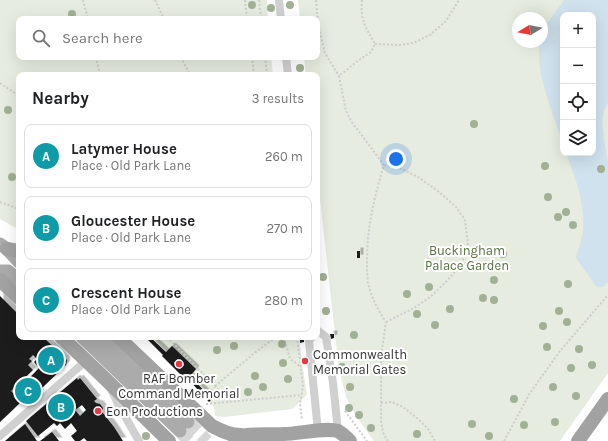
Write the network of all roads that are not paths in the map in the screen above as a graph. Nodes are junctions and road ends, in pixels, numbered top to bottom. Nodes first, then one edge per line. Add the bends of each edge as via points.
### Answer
1 (279, 0) edge
2 (281, 16) edge
3 (286, 60) edge
4 (288, 72) edge
5 (9, 248) edge
6 (16, 258) edge
7 (0, 270) edge
8 (16, 278) edge
9 (0, 280) edge
10 (16, 295) edge
11 (320, 332) edge
12 (64, 340) edge
13 (85, 340) edge
14 (102, 340) edge
15 (121, 340) edge
16 (310, 340) edge
17 (87, 360) junction
18 (109, 383) junction
19 (608, 399) edge
20 (318, 431) junction
21 (338, 431) junction
22 (242, 435) junction
23 (0, 436) edge
24 (139, 441) edge
25 (169, 441) tunnel mouth
26 (224, 441) edge
27 (350, 441) edge
28 (578, 441) edge

1 - 2 street
3 - 4 street
5 - 6 main road
7 - 8 main road via 8,271
9 - 10 highway
11 - 21 street via 326,337
12 - 17 highway
13 - 14 main road via 184,426
15 - 22 highway via 212,426 226,433
16 - 20 street
17 - 18 highway
17 - 23 street
18 - 24 street
18 - 25 highway
19 - 28 highway
20 - 21 highway
20 - 22 highway
21 - 27 highway
22 - 26 highway

